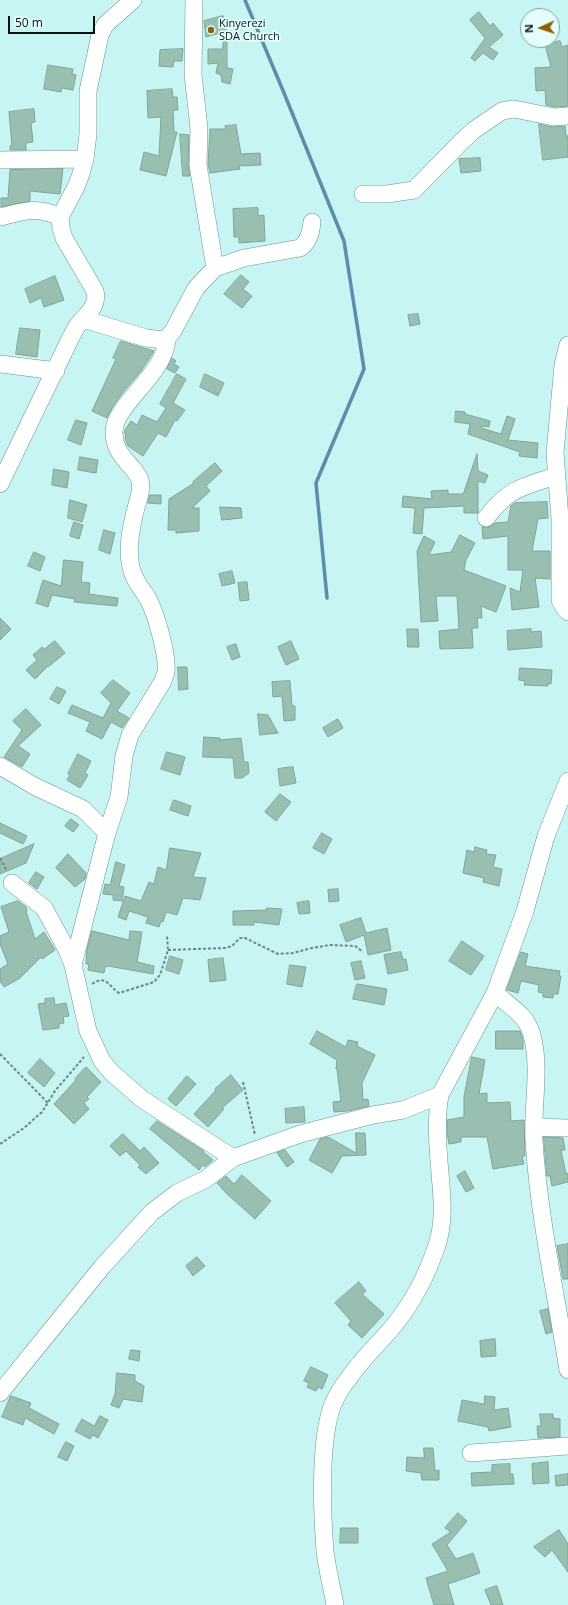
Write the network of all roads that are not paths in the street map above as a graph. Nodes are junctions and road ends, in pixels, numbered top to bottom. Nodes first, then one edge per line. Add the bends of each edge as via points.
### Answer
1 (133, 0) edge
2 (194, 0) edge
3 (568, 116) edge
4 (85, 159) junction
5 (0, 160) edge
6 (363, 194) dead end
7 (0, 217) edge
8 (60, 217) junction
9 (312, 222) dead end
10 (215, 268) junction
11 (82, 321) junction
12 (167, 338) junction
13 (568, 345) edge
14 (0, 364) edge
15 (56, 371) junction
16 (556, 476) junction
17 (0, 484) edge
18 (486, 518) dead end
19 (568, 612) edge
20 (0, 766) edge
21 (568, 781) edge
22 (107, 833) junction
23 (12, 883) dead end
24 (73, 965) junction
25 (495, 993) junction
26 (440, 1095) junction
27 (534, 1127) junction
28 (568, 1128) edge
29 (233, 1158) junction
30 (568, 1370) edge
31 (3, 1382) edge
32 (568, 1446) edge
33 (471, 1453) dead end
34 (335, 1605) edge

1 - 4 street via 105,25 100,35 88,91
2 - 10 street via 193,79 199,128 198,165
3 - 6 street via 535,115 528,111 514,110 502,112 474,130 414,190
4 - 5 street
4 - 8 street via 76,187
7 - 8 street via 38,210
8 - 11 street via 64,238 97,297 94,308
9 - 10 street via 308,239 300,248 244,258
10 - 12 street via 196,288
11 - 12 street via 95,322 157,340
11 - 15 street via 71,337
12 - 22 street via 166,348 153,373 122,410 114,432 117,450 140,478 129,558 131,570 155,615 166,657 166,672 130,735 124,756 119,797
13 - 16 street via 563,365 557,423
14 - 15 street
15 - 17 street
16 - 18 street via 515,490 500,500
16 - 19 street via 560,519 560,600
20 - 22 street via 36,787 83,809
21 - 25 street via 546,836 525,911
22 - 24 street
23 - 24 street via 44,908
24 - 29 street via 88,1031 93,1045 111,1072 142,1099
25 - 26 street
25 - 27 street via 521,1014 532,1035 535,1051
26 - 29 street via 403,1110 372,1115 300,1134
26 - 34 street via 437,1111 442,1219 437,1244 423,1279 410,1302 397,1322 349,1377 333,1404 328,1424 323,1480 325,1552
27 - 28 street
27 - 30 street via 544,1222
29 - 31 street via 206,1179 177,1193 152,1212
32 - 33 street

